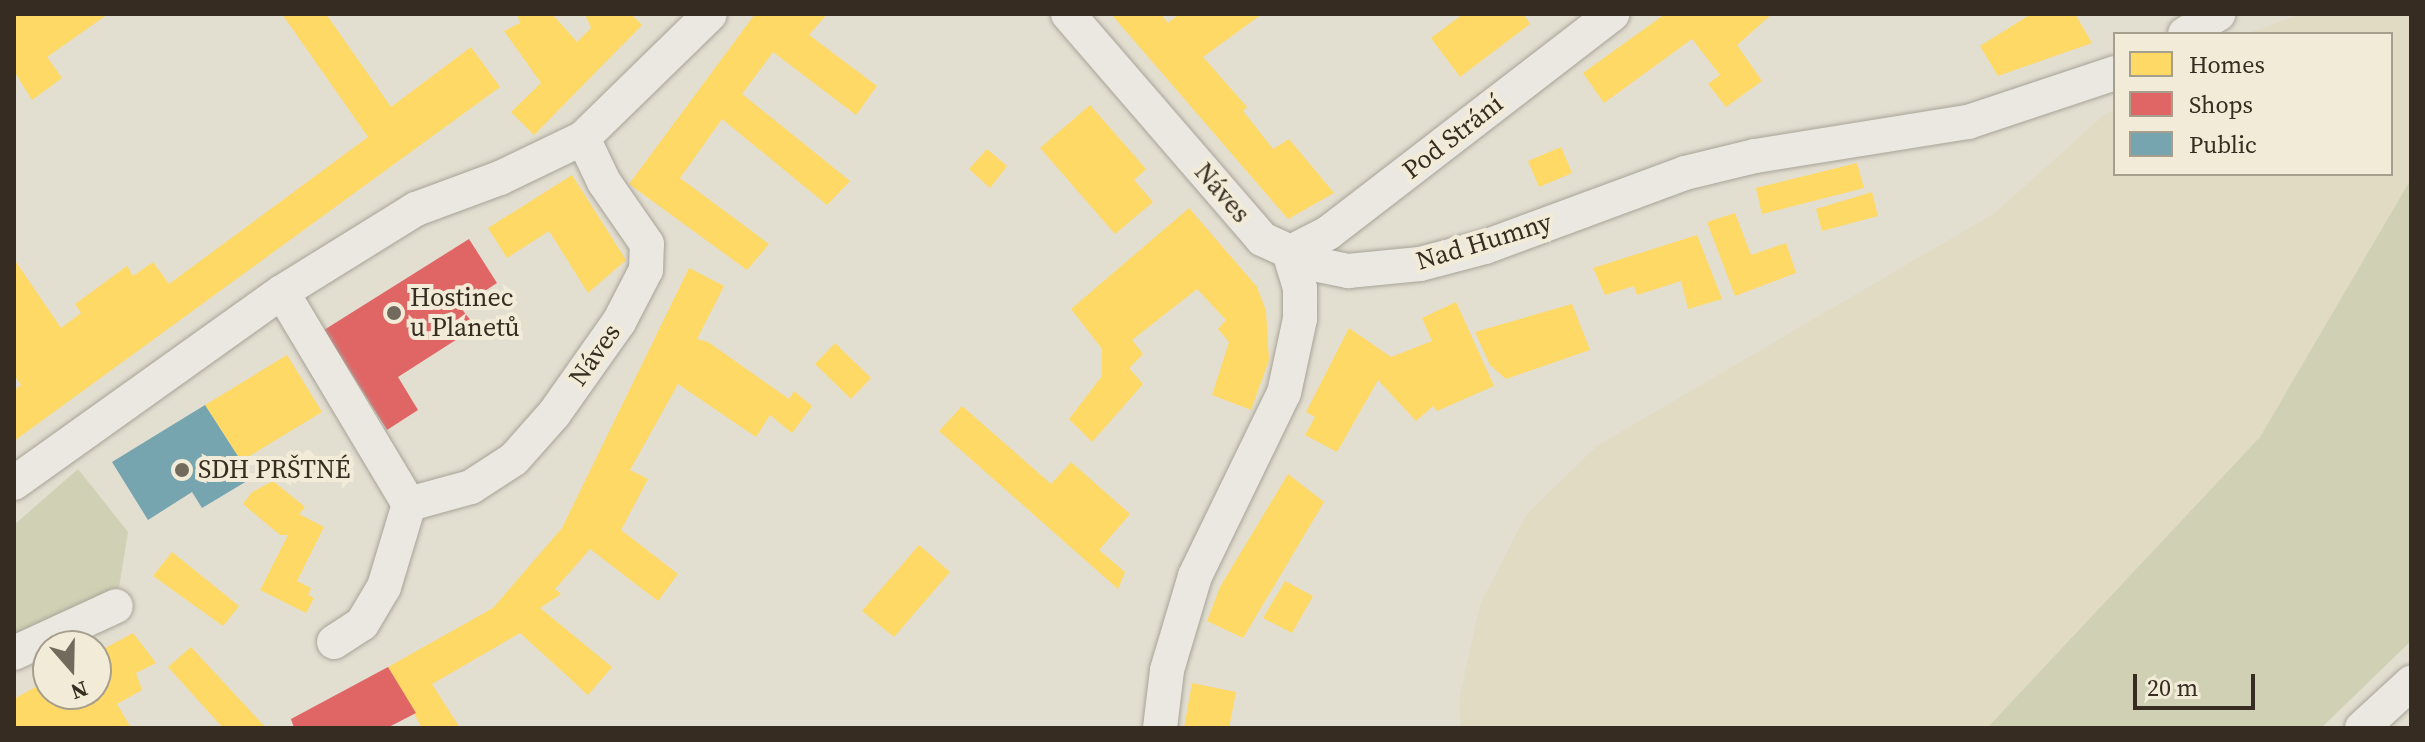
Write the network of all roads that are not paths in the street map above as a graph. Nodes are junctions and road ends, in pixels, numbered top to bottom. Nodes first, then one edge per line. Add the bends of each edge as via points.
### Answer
1 (1068, 14) edge
2 (1612, 14) edge
3 (2218, 14) edge
4 (690, 21) edge
5 (2188, 32) edge
6 (2113, 74) edge
7 (583, 138) junction
8 (1289, 253) junction
9 (282, 292) junction
10 (14, 483) edge
11 (409, 504) junction
12 (116, 606) dead end
13 (334, 642) dead end
14 (14, 653) edge
15 (2411, 683) edge
16 (1160, 728) edge
17 (2362, 728) edge

1 - 8 street, Náves via 1262,239
2 - 8 street, Pod Strání via 1328,233
3 - 5 street
4 - 7 street
6 - 8 street, Nad Humny via 1968,122 1755,156 1685,173 1485,247 1420,264 1348,271
7 - 9 street via 500,178 416,209
7 - 11 street, Náves via 604,182 647,244 646,270 619,322 554,414 514,459 471,487
8 - 16 street via 1300,288 1300,319 1284,393 1195,576 1167,670
9 - 10 street
9 - 11 street
11 - 13 street via 384,587 362,624
12 - 14 street
15 - 17 street

